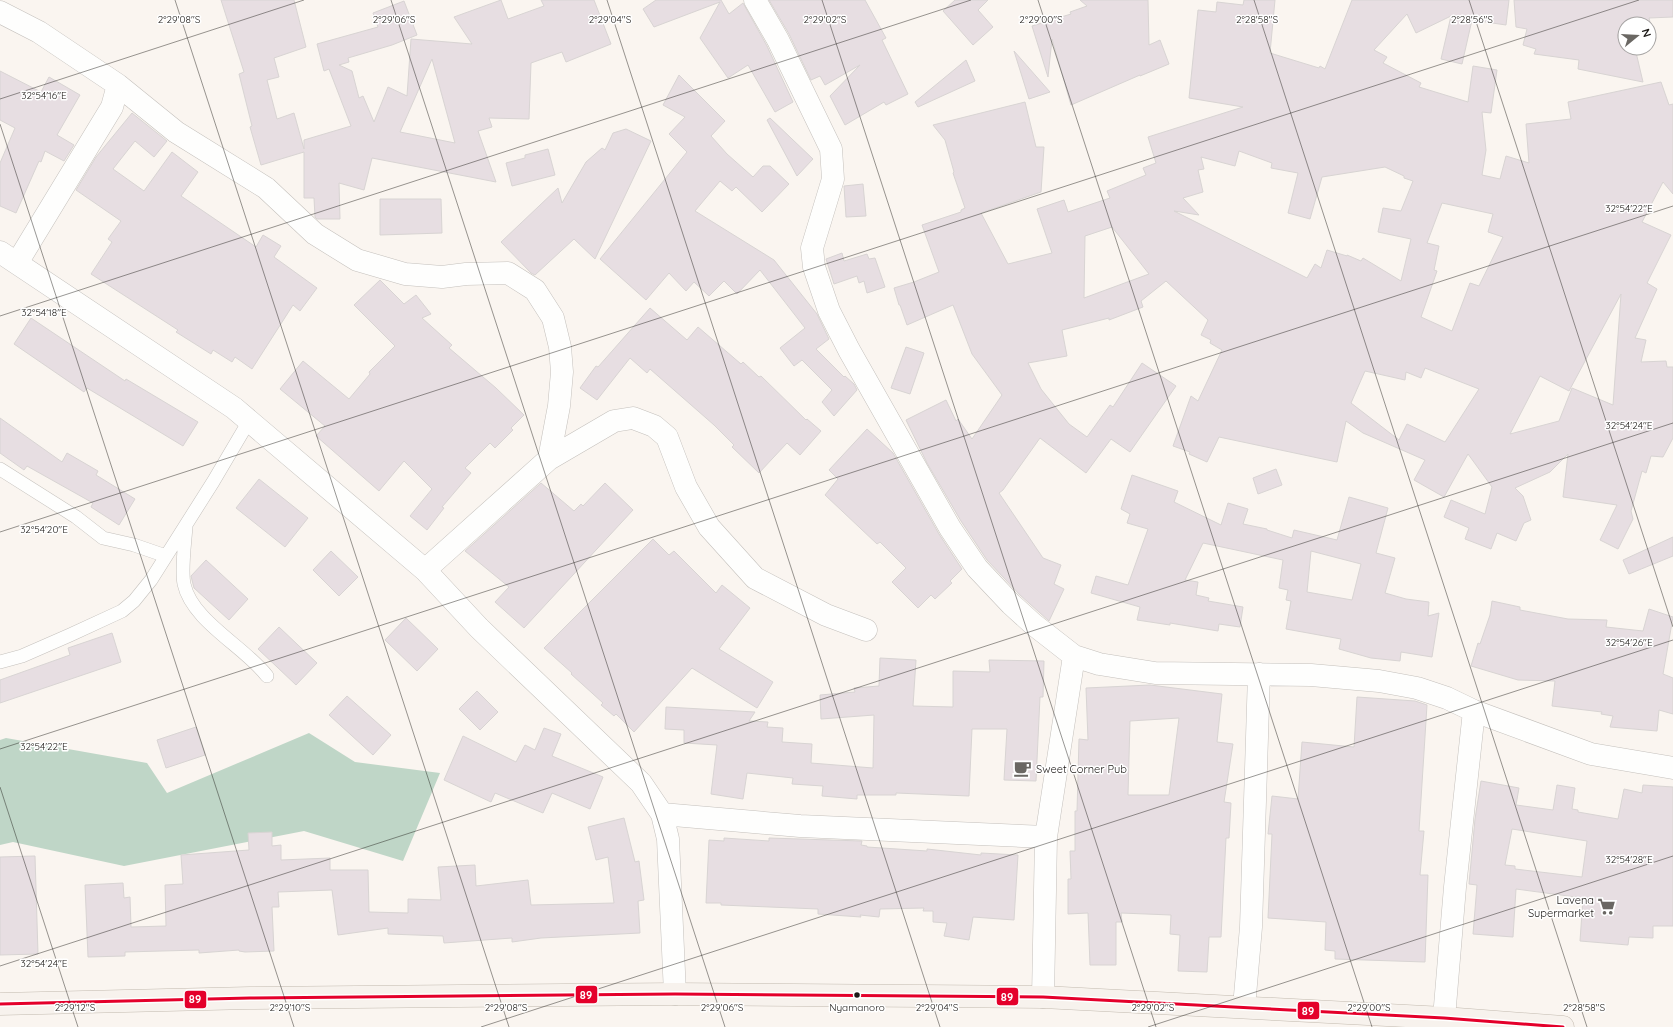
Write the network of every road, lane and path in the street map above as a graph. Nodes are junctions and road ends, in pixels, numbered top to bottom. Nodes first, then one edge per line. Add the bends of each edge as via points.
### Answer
1 (754, 0) edge
2 (0, 12) edge
3 (118, 85) junction
4 (8, 257) edge
5 (249, 421) junction
6 (549, 459) junction
7 (0, 469) edge
8 (186, 524) junction
9 (166, 556) junction
10 (425, 570) junction
11 (866, 630) dead end
12 (0, 653) edge
13 (22, 656) junction
14 (1074, 656) junction
15 (0, 662) edge
16 (1259, 674) junction
17 (267, 676) dead end
18 (1474, 711) junction
19 (1673, 768) edge
20 (662, 814) junction
21 (1046, 837) junction
22 (675, 994) junction
23 (1043, 997) junction
24 (0, 1004) edge
25 (1244, 1007) junction
26 (1444, 1018) junction
27 (1563, 1027) edge

1 - 14 street via 782,47 831,149 833,179 812,248 814,267 829,311 923,482 977,568 1011,604
2 - 3 street via 39,32
3 - 4 street via 112,107
3 - 6 street via 176,132 266,188 315,234 357,260 405,274 442,277 508,273 535,290 553,318 560,347 559,406
4 - 5 street via 234,408
5 - 8 lane
5 - 10 street
6 - 10 street
6 - 11 street via 614,421 633,418 654,426 667,437 686,487 709,527 755,578 826,615
7 - 9 lane via 76,517 103,538 134,544
8 - 9 lane
8 - 17 lane via 184,584 189,597 215,629 258,664
9 - 13 lane via 151,580 122,611
10 - 20 street via 479,628 641,783
12 - 13 lane
13 - 15 lane
14 - 16 street via 1099,664 1155,673
14 - 21 street
16 - 18 street via 1311,675 1379,681 1417,688
16 - 25 street via 1251,927
18 - 19 street via 1591,754
18 - 26 street
20 - 21 street via 800,826
20 - 22 street via 668,840
21 - 23 street
22 - 23 main road
22 - 24 main road via 250,998
23 - 25 main road
25 - 26 main road
26 - 27 main road

